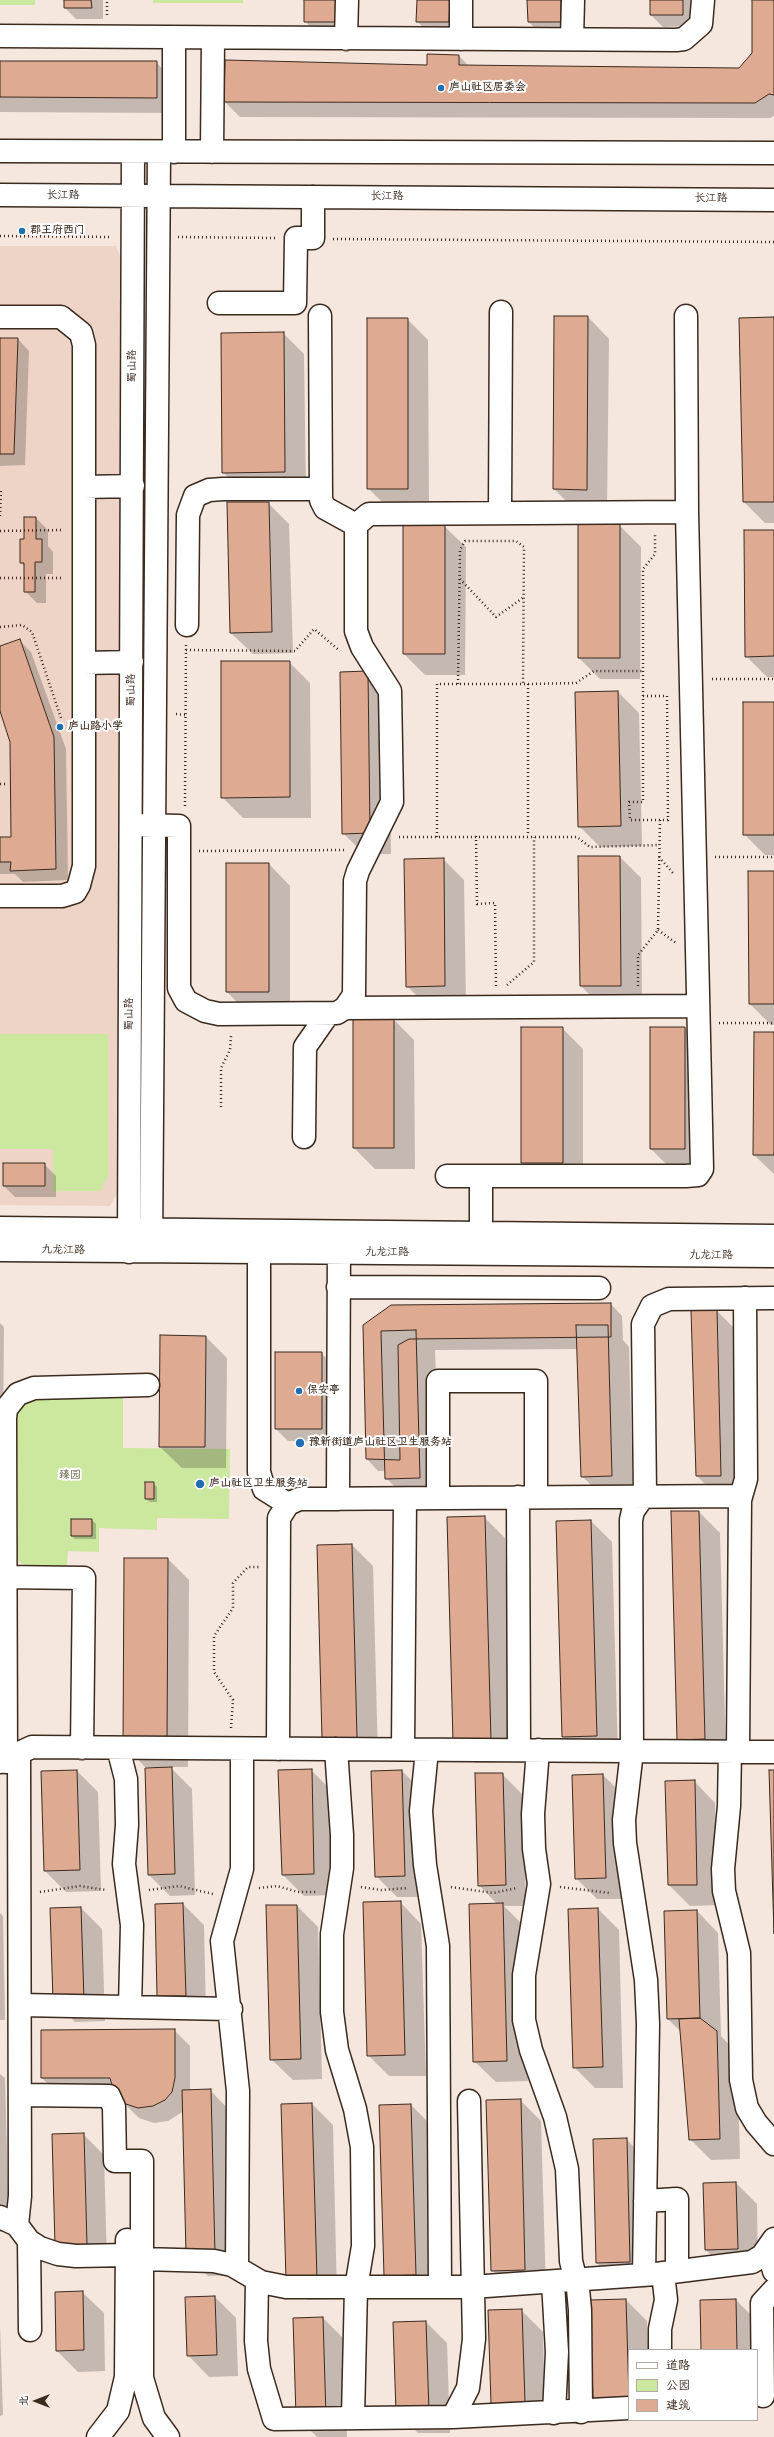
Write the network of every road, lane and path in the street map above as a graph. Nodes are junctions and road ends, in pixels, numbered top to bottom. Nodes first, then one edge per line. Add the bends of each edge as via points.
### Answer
1 (347, 0) edge
2 (461, 0) edge
3 (573, 0) edge
4 (703, 0) edge
5 (0, 36) edge
6 (174, 38) junction
7 (213, 38) junction
8 (346, 39) junction
9 (461, 39) junction
10 (572, 39) junction
11 (0, 151) edge
12 (133, 152) junction
13 (166, 152) junction
14 (212, 152) junction
15 (774, 153) edge
16 (0, 195) edge
17 (135, 196) junction
18 (158, 196) junction
19 (313, 197) junction
20 (774, 200) edge
21 (313, 238) junction
22 (774, 242) edge
23 (219, 303) dead end
24 (501, 312) dead end
25 (320, 316) dead end
26 (686, 316) dead end
27 (0, 317) edge
28 (133, 486) junction
29 (84, 487) junction
30 (1, 489) edge
31 (321, 489) junction
32 (655, 512) junction
33 (687, 512) junction
34 (500, 513) junction
35 (0, 516) edge
36 (356, 525) junction
37 (84, 530) junction
38 (0, 531) edge
39 (0, 578) edge
40 (84, 578) junction
41 (459, 579) junction
42 (524, 597) junction
43 (187, 625) joint
44 (0, 626) edge
45 (362, 647) junction
46 (186, 650) junction
47 (132, 662) junction
48 (84, 664) junction
49 (643, 671) junction
50 (691, 679) junction
51 (774, 679) edge
52 (458, 684) junction
53 (523, 684) junction
54 (528, 684) junction
55 (643, 696) junction
56 (62, 719) dead end
57 (0, 784) edge
58 (7, 784) dead end
59 (185, 810) dead end
60 (660, 820) junction
61 (131, 825) junction
62 (154, 825) junction
63 (476, 836) junction
64 (528, 836) junction
65 (534, 836) junction
66 (437, 837) junction
67 (371, 844) junction
68 (659, 845) junction
69 (179, 851) junction
70 (695, 857) junction
71 (774, 857) edge
72 (0, 896) edge
73 (496, 1001) junction
74 (638, 1006) junction
75 (336, 1011) junction
76 (231, 1014) junction
77 (698, 1014) junction
78 (774, 1023) edge
79 (221, 1107) dead end
80 (304, 1137) dead end
81 (447, 1176) dead end
82 (481, 1176) junction
83 (0, 1228) edge
84 (129, 1229) junction
85 (151, 1230) junction
86 (259, 1231) junction
87 (774, 1236) edge
88 (339, 1242) junction
89 (481, 1244) junction
90 (0, 1250) edge
91 (151, 1251) junction
92 (129, 1252) junction
93 (259, 1252) junction
94 (774, 1256) edge
95 (338, 1286) junction
96 (600, 1288) dead end
97 (745, 1298) junction
98 (774, 1298) edge
99 (148, 1385) dead end
100 (3, 1414) edge
101 (741, 1496) junction
102 (643, 1497) junction
103 (438, 1498) junction
104 (527, 1498) junction
105 (338, 1499) junction
106 (405, 1499) junction
107 (288, 1504) junction
108 (278, 1567) junction
109 (3, 1577) edge
110 (82, 1748) junction
111 (118, 1748) junction
112 (236, 1748) junction
113 (278, 1749) junction
114 (336, 1749) junction
115 (404, 1749) junction
116 (427, 1750) junction
117 (528, 1750) junction
118 (632, 1751) junction
119 (734, 1751) junction
120 (774, 1752) edge
121 (9, 1759) edge
122 (20, 2005) junction
123 (130, 2007) junction
124 (231, 2009) junction
125 (20, 2095) junction
126 (469, 2101) dead end
127 (774, 2144) edge
128 (645, 2201) junction
129 (15, 2228) edge
130 (771, 2244) edge
131 (135, 2257) junction
132 (237, 2267) junction
133 (774, 2271) edge
134 (662, 2273) junction
135 (257, 2280) junction
136 (575, 2280) junction
137 (553, 2282) junction
138 (472, 2286) junction
139 (440, 2287) junction
140 (356, 2288) junction
141 (774, 2290) edge
142 (30, 2330) dead end
143 (660, 2349) edge
144 (765, 2396) edge
145 (628, 2408) edge
146 (581, 2412) junction
147 (554, 2413) junction
148 (453, 2416) junction
149 (353, 2417) junction
150 (98, 2437) edge
151 (168, 2437) edge

1 - 8 street
2 - 9 street
3 - 10 street
4 - 10 street via 701,24 684,39
5 - 6 street
6 - 7 street
6 - 13 street, 蜀山路
7 - 8 street
7 - 14 street
8 - 9 street
9 - 10 street
11 - 12 street
12 - 13 street
12 - 17 street, 蜀山路
13 - 14 street
13 - 18 street, 蜀山路
14 - 15 street
16 - 17 street, 长江路
17 - 18 street, 长江路
17 - 28 street, 蜀山路
18 - 19 street, 长江路
18 - 62 street, 蜀山路
19 - 20 street, 长江路
19 - 21 street
21 - 22 path
21 - 23 street via 296,238 295,302
24 - 34 street
25 - 31 street
26 - 33 street
27 - 29 street via 61,317 81,333 84,345
28 - 29 street
28 - 47 street, 蜀山路
29 - 37 street
30 - 35 path
31 - 36 street via 321,500 325,508
31 - 43 street via 223,488 208,490 195,496 188,515
32 - 33 street
32 - 34 street
32 - 49 path via 655,554 643,569
33 - 50 street
34 - 36 street via 369,514
36 - 45 street via 356,631
37 - 38 path
37 - 40 street
39 - 40 path
40 - 48 street
41 - 42 path via 496,617
41 - 42 path via 460,550 465,541 516,541 524,547
41 - 52 path
42 - 53 path
43 - 46 path
44 - 56 path via 22,625 32,632
45 - 46 path via 343,653 314,629 295,651
45 - 67 street via 390,691 391,700 392,802
46 - 59 path
47 - 48 street
47 - 61 street, 蜀山路
48 - 72 street via 84,866 79,885 75,892 62,896
49 - 54 path via 594,671 576,683
49 - 55 path
50 - 51 path
50 - 70 street
52 - 53 path
52 - 66 path via 436,684
53 - 54 path
54 - 64 path
55 - 60 path via 667,696 668,820
55 - 60 path via 643,802 629,802 630,820
57 - 58 path
60 - 68 path
61 - 62 street
61 - 84 street, 蜀山路
62 - 69 street via 179,826
62 - 85 street, 蜀山路
63 - 64 path
63 - 66 path
63 - 73 path via 477,904 495,904
64 - 65 path
65 - 68 path via 577,837 590,847
65 - 73 path via 534,962
66 - 67 path
67 - 69 path
67 - 75 street via 355,881 354,995
68 - 74 path via 658,930 638,955
69 - 76 street via 179,988 191,1005 213,1013
70 - 71 path
70 - 77 street
73 - 74 street
73 - 75 street
74 - 77 street
75 - 76 street
75 - 80 street via 305,1047
76 - 79 path via 230,1050 221,1068
77 - 78 path
77 - 82 street via 702,1169 698,1175
81 - 82 street
82 - 89 street
83 - 84 street, 九龙江路
84 - 85 street, 九龙江路
84 - 92 street, 蜀山路
85 - 86 street, 九龙江路
85 - 91 street, 蜀山路
86 - 88 street, 九龙江路
86 - 93 street
87 - 89 street, 九龙江路
88 - 89 street, 九龙江路
88 - 93 street, 九龙江路
88 - 95 street
89 - 94 street, 九龙江路
90 - 92 street, 九龙江路
91 - 92 street, 九龙江路
91 - 93 street, 九龙江路
93 - 107 street via 259,1472 264,1489
95 - 96 street
95 - 105 street
97 - 98 street
97 - 101 street via 746,1480
97 - 102 street via 669,1299 652,1306 643,1324
99 - 100 street via 34,1388 18,1394
100 - 109 street
101 - 102 street
101 - 119 street
102 - 104 street
102 - 118 street via 632,1510 631,1520
103 - 104 street
103 - 104 street via 438,1381 536,1381
103 - 106 street
104 - 117 street
105 - 106 street
105 - 107 street via 299,1499
106 - 115 street
107 - 108 street via 279,1518
108 - 112 path via 248,1567 233,1583 233,1608 214,1636 214,1672 232,1700
108 - 113 street
109 - 110 street via 84,1578
109 - 121 street
110 - 111 street
110 - 121 street via 32,1747
111 - 112 street
111 - 123 street via 126,1779 127,1825 124,1864 132,1925
112 - 113 street
112 - 124 street via 242,1869 222,1941 224,1976
113 - 114 street
114 - 115 street
114 - 140 street via 342,1868 332,1934 332,1997 334,2034 355,2109 362,2147 363,2246
115 - 116 street
116 - 117 street
116 - 139 street via 420,1811 425,1865 438,1946
117 - 118 street
117 - 136 street via 534,1850 539,1884 524,1975 524,2020 531,2050 555,2117 567,2169 569,2230
118 - 119 street
118 - 128 street via 624,1820 625,1842 646,1980 648,2024
119 - 120 street
119 - 127 street via 723,1869 724,1891 739,1953 741,2080 747,2108
121 - 122 street
122 - 123 street
122 - 125 street
123 - 124 street
124 - 132 street via 238,2091
125 - 129 street via 20,2196
125 - 131 street via 109,2096 114,2107 115,2161 135,2161
126 - 138 street
128 - 134 street
128 - 134 street via 678,2199
129 - 131 street via 40,2248 58,2254
129 - 142 street
130 - 133 street
130 - 134 street via 762,2256 752,2262
131 - 132 street via 214,2261
131 - 150 street via 126,2377 118,2411
131 - 151 street via 142,2378 154,2418
132 - 135 street
134 - 136 street
134 - 143 street via 666,2300 660,2329
135 - 140 street via 286,2286
135 - 149 street via 256,2341 259,2369 274,2418
136 - 137 street
136 - 146 street via 580,2310
137 - 138 street
137 - 147 street via 557,2352
138 - 139 street
138 - 148 street via 474,2339 471,2369 468,2388
139 - 140 street
140 - 149 street
141 - 144 street via 762,2303
145 - 146 street
146 - 147 street
147 - 148 street
148 - 149 street

